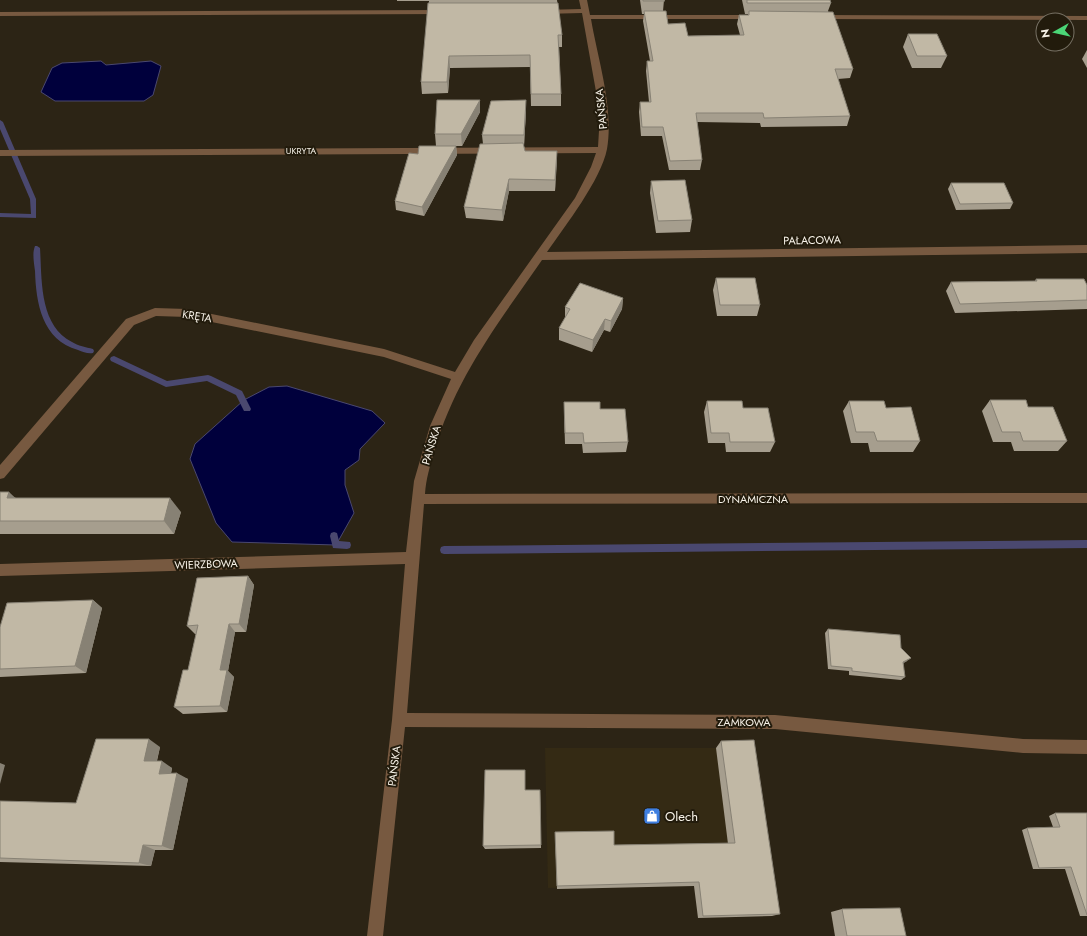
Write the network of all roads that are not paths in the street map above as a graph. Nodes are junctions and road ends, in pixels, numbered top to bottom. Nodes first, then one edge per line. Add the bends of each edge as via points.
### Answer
1 (585, 9) edge
2 (450, 12) edge
3 (537, 12) edge
4 (0, 14) edge
5 (762, 17) edge
6 (810, 17) edge
7 (1087, 18) edge
8 (602, 150) junction
9 (2, 153) edge
10 (1087, 249) edge
11 (538, 256) junction
12 (458, 377) junction
13 (0, 474) edge
14 (1087, 498) edge
15 (418, 499) junction
16 (412, 558) junction
17 (0, 570) edge
18 (399, 720) junction
19 (1087, 747) edge
20 (373, 934) edge

1 - 3 street
1 - 5 street
1 - 8 street, PAŃSKA via 604,114
2 - 4 street
6 - 7 street
8 - 9 street, UKRYTA
8 - 11 street, PAŃSKA via 579,200
10 - 11 street, PAŁACOWA
11 - 12 street, PAŃSKA via 478,343
12 - 13 street, KRĘTA via 384,353 187,313 155,312 130,322
12 - 15 street, PAŃSKA via 436,426 420,481
14 - 15 street, DYNAMICZNA
15 - 16 street, PAŃSKA
16 - 17 street, WIERZBOWA
16 - 18 street, PAŃSKA
18 - 19 street, ZAMKOWA via 775,722 1023,746
18 - 20 street, PAŃSKA

